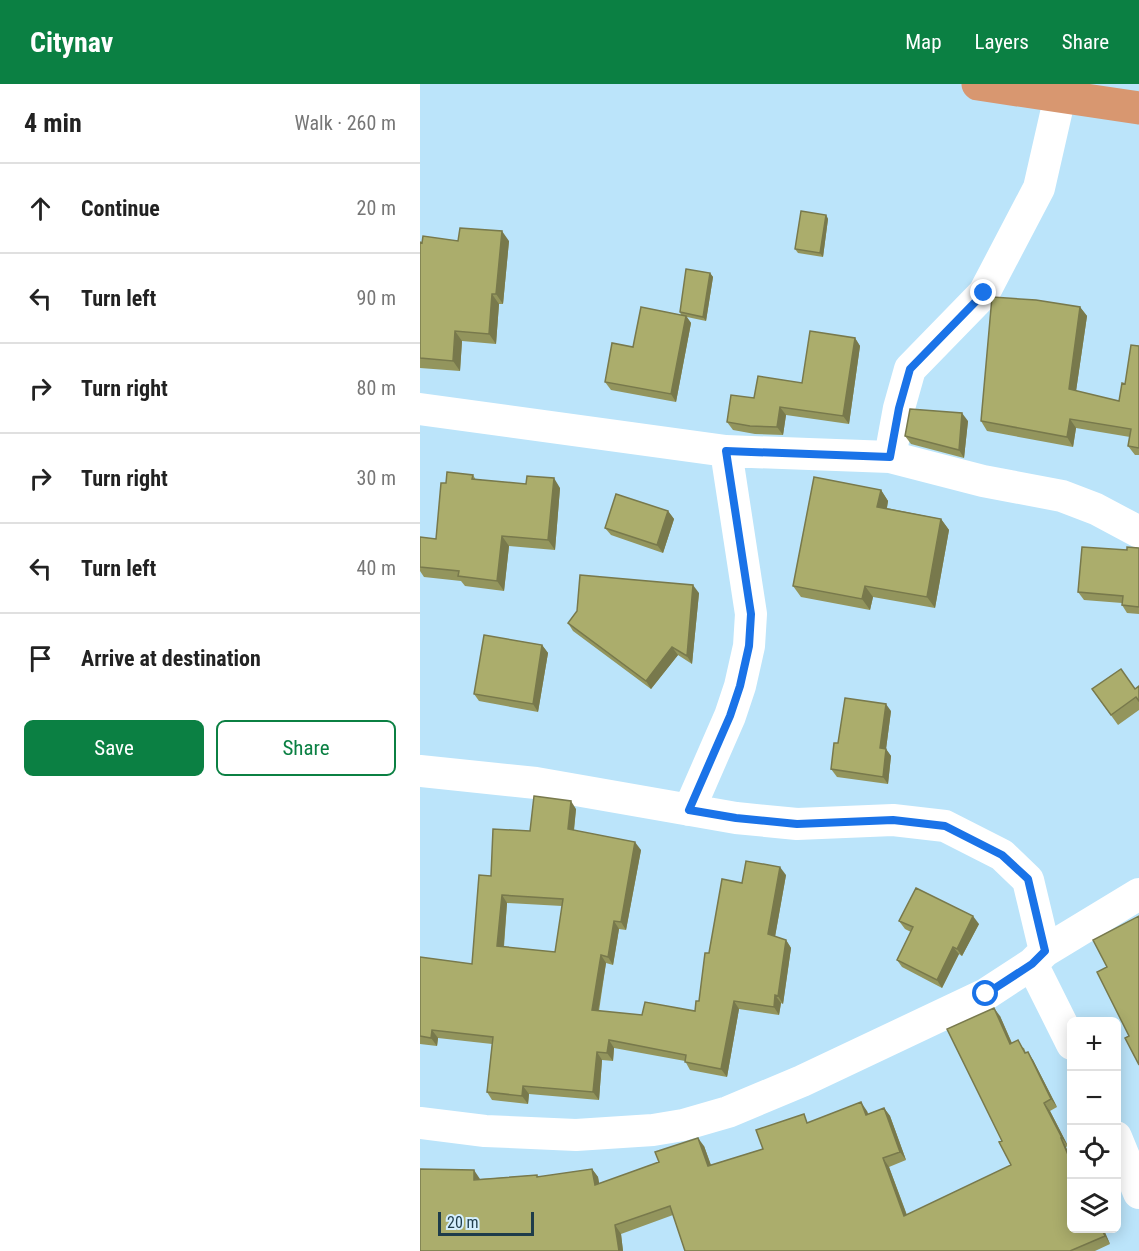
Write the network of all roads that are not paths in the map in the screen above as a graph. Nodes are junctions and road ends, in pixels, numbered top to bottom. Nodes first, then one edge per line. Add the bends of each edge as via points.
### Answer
1 (978, 84) edge
2 (1060, 96) junction
3 (1139, 108) edge
4 (420, 409) edge
5 (726, 451) junction
6 (890, 457) junction
7 (1139, 532) edge
8 (420, 771) edge
9 (689, 810) junction
10 (1139, 894) edge
11 (1038, 957) junction
12 (1067, 1033) edge
13 (420, 1123) edge
14 (1121, 1149) edge
15 (1139, 1193) edge

1 - 2 highway
2 - 3 highway
2 - 6 street via 1039,188 984,293 910,369
4 - 5 street
5 - 6 street
5 - 9 street via 751,614 749,646 730,716
6 - 7 street via 982,481 1062,496
8 - 9 street via 536,783
9 - 11 street via 797,824 893,820 945,826 1002,855 1028,879
10 - 11 street
11 - 12 street
11 - 13 street via 986,994 802,1081 728,1112 683,1125 576,1134 485,1131
14 - 15 street

